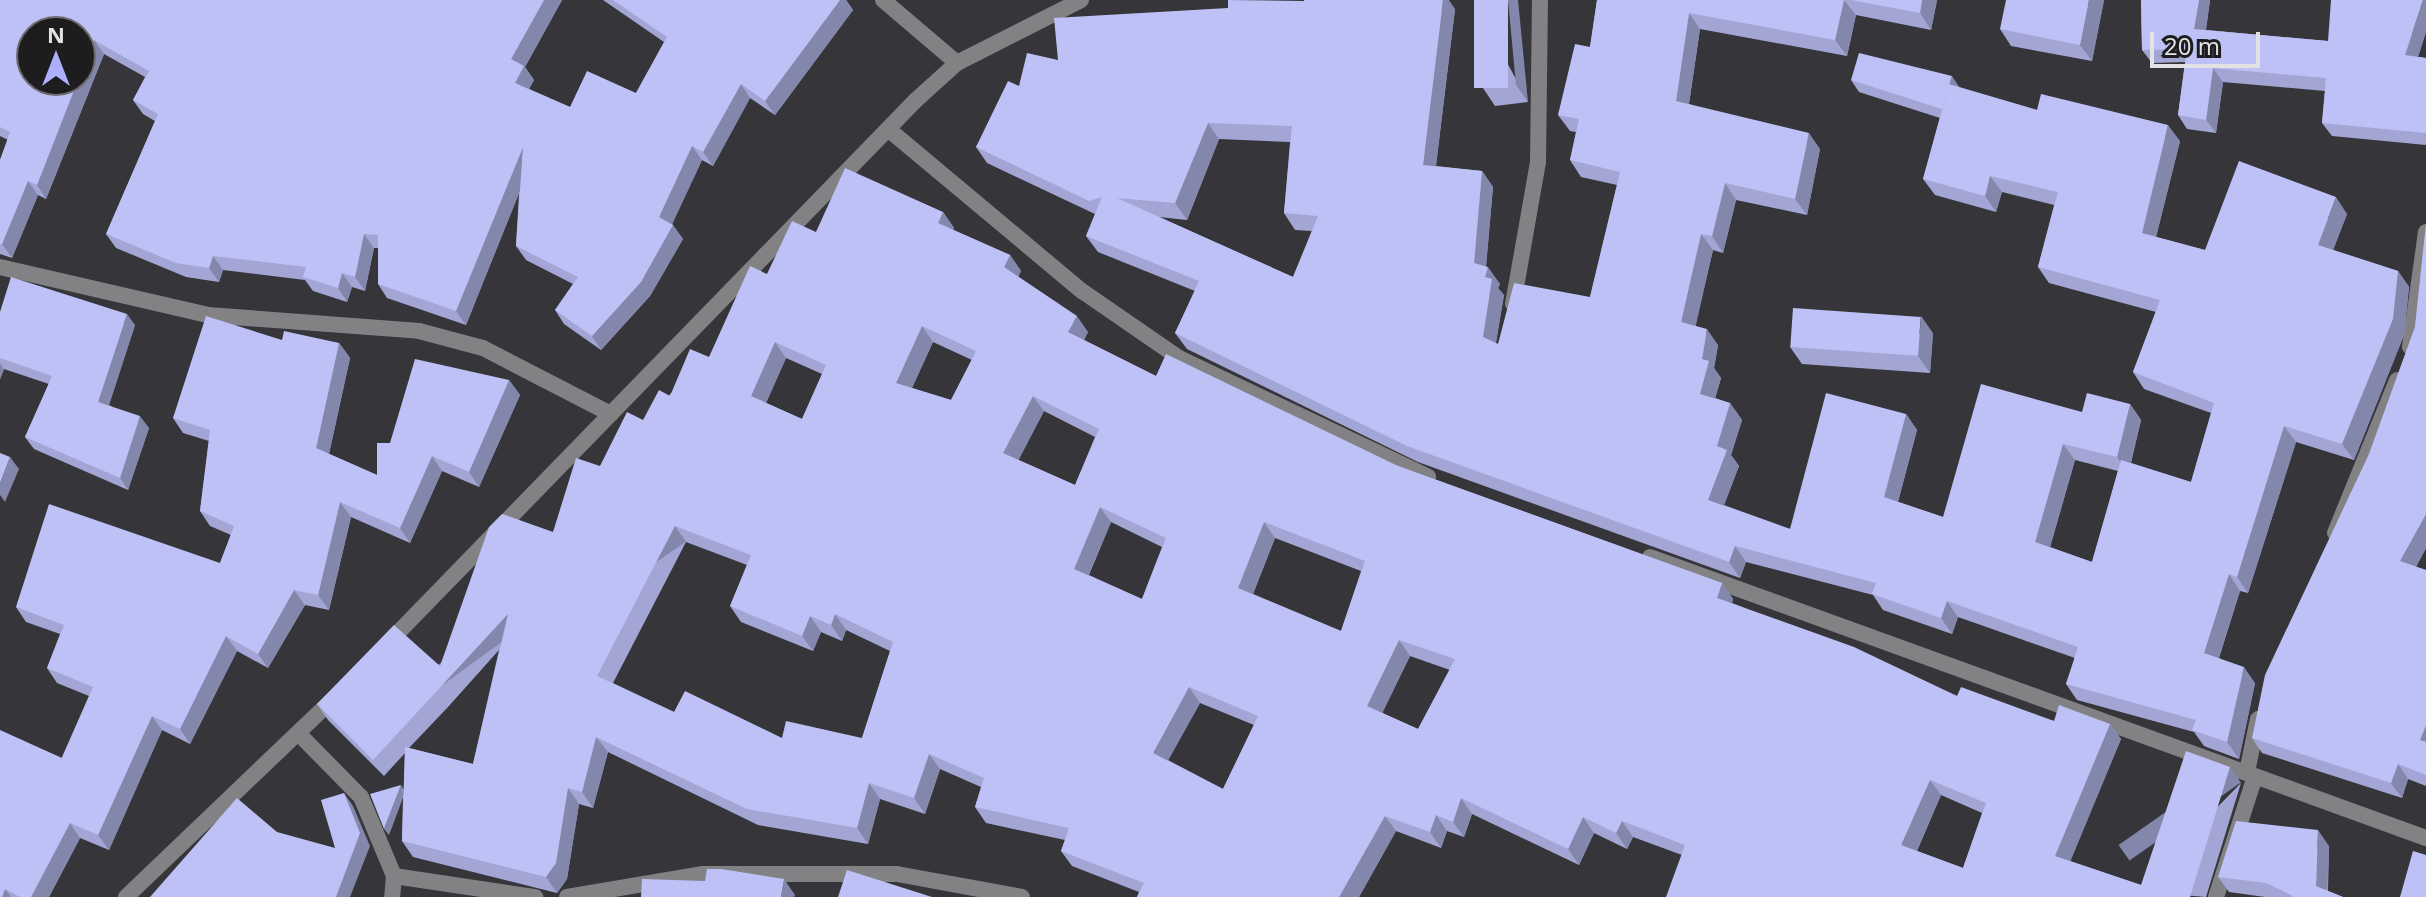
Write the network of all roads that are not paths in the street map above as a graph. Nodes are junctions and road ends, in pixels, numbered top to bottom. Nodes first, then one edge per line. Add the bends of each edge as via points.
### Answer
1 (883, 0) edge
2 (1081, 0) edge
3 (1540, 0) edge
4 (957, 63) junction
5 (888, 129) junction
6 (2426, 232) edge
7 (0, 267) edge
8 (1510, 319) edge
9 (611, 414) junction
10 (1444, 483) edge
11 (2330, 546) edge
12 (1637, 553) edge
13 (377, 654) edge
14 (355, 677) edge
15 (2263, 696) edge
16 (299, 734) junction
17 (2250, 776) junction
18 (2426, 838) edge
19 (394, 876) junction
20 (126, 897) edge
21 (392, 897) edge
22 (535, 897) edge
23 (567, 897) edge
24 (1022, 897) edge
25 (2216, 897) edge

1 - 4 street
2 - 4 street
3 - 8 street via 1538,162
4 - 5 street
5 - 9 street
5 - 10 street via 1082,291 1179,358
6 - 11 street via 2415,338
7 - 9 street via 208,315 419,331 483,348
9 - 13 street
12 - 17 street
14 - 16 street
15 - 17 street
16 - 19 street via 361,797
16 - 20 street
17 - 18 street
17 - 25 street
19 - 21 street
19 - 22 street
23 - 24 street via 703,874 897,874

